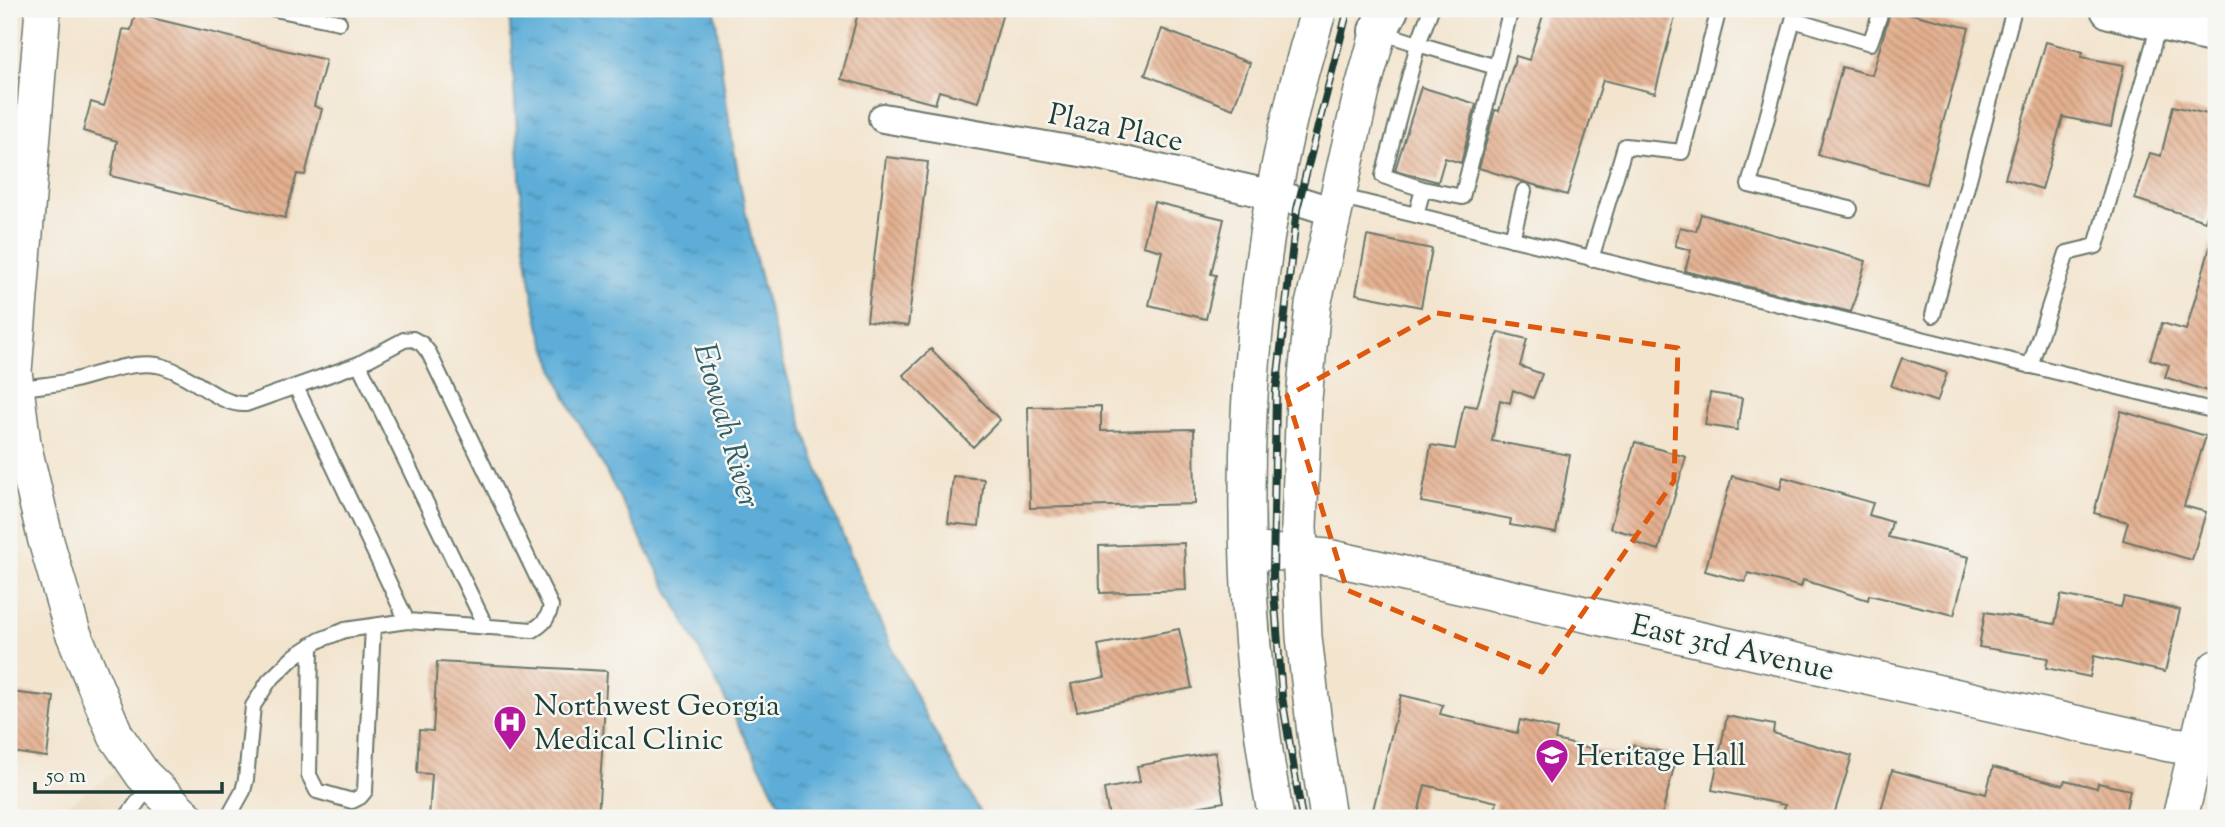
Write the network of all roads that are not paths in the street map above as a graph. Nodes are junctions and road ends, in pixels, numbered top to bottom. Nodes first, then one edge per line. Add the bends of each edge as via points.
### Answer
1 (43, 9) edge
2 (275, 9) edge
3 (1319, 9) edge
4 (1431, 9) edge
5 (1511, 9) edge
6 (1718, 9) edge
7 (1882, 9) edge
8 (2014, 9) edge
9 (2131, 12) edge
10 (1794, 14) edge
11 (1384, 16) edge
12 (339, 22) dead end
13 (2216, 34) edge
14 (1418, 44) junction
15 (1496, 67) junction
16 (883, 118) dead end
17 (1423, 189) junction
18 (1524, 191) dead end
19 (1275, 196) junction
20 (1335, 204) junction
21 (1850, 209) dead end
22 (1416, 215) junction
23 (1512, 239) junction
24 (1591, 259) junction
25 (1933, 315) dead end
26 (359, 364) junction
27 (2030, 366) junction
28 (13, 379) edge
29 (296, 387) junction
30 (2216, 411) edge
31 (1248, 550) junction
32 (1300, 555) junction
33 (407, 621) junction
34 (373, 626) junction
35 (486, 627) junction
36 (311, 645) junction
37 (2216, 668) edge
38 (2206, 749) edge
39 (151, 784) junction
40 (125, 818) edge
41 (187, 818) edge
42 (228, 818) edge
43 (1276, 818) edge
44 (1328, 818) edge
45 (2180, 818) edge

1 - 28 street
2 - 12 lane
3 - 19 street via 1300,69
4 - 14 lane
5 - 15 lane
6 - 24 lane via 1682,152 1625,146
7 - 10 lane via 1870,43
8 - 25 lane
9 - 13 main road
9 - 27 lane via 2096,246 2067,253
10 - 21 lane via 1749,185
11 - 14 lane
11 - 20 street
14 - 15 lane
14 - 17 lane via 1382,176
15 - 17 lane via 1462,197
16 - 19 street, Plaza Place via 1098,155
17 - 22 lane
18 - 23 lane
19 - 20 street, Plaza Place
19 - 31 street via 1254,359
20 - 22 lane
20 - 32 street via 1314,305
22 - 23 lane
23 - 24 lane
24 - 27 lane
26 - 29 lane
26 - 35 lane
26 - 35 lane via 404,340 422,344 551,607 543,624 533,630
27 - 30 lane
28 - 29 lane via 65,382 135,365 155,365 177,370 236,405
28 - 39 street via 23,444 72,630 116,736
29 - 33 lane
31 - 32 street, East 3rd Avenue
31 - 43 street via 1259,717
32 - 38 street, East 3rd Avenue via 1328,557
32 - 44 street via 1314,733
33 - 34 lane
33 - 35 lane
34 - 36 lane via 345,630
34 - 36 lane via 365,792 352,801 317,791 309,775
36 - 42 lane via 269,681 253,706 246,779
37 - 38 street
38 - 45 street
39 - 40 lane
39 - 41 street

